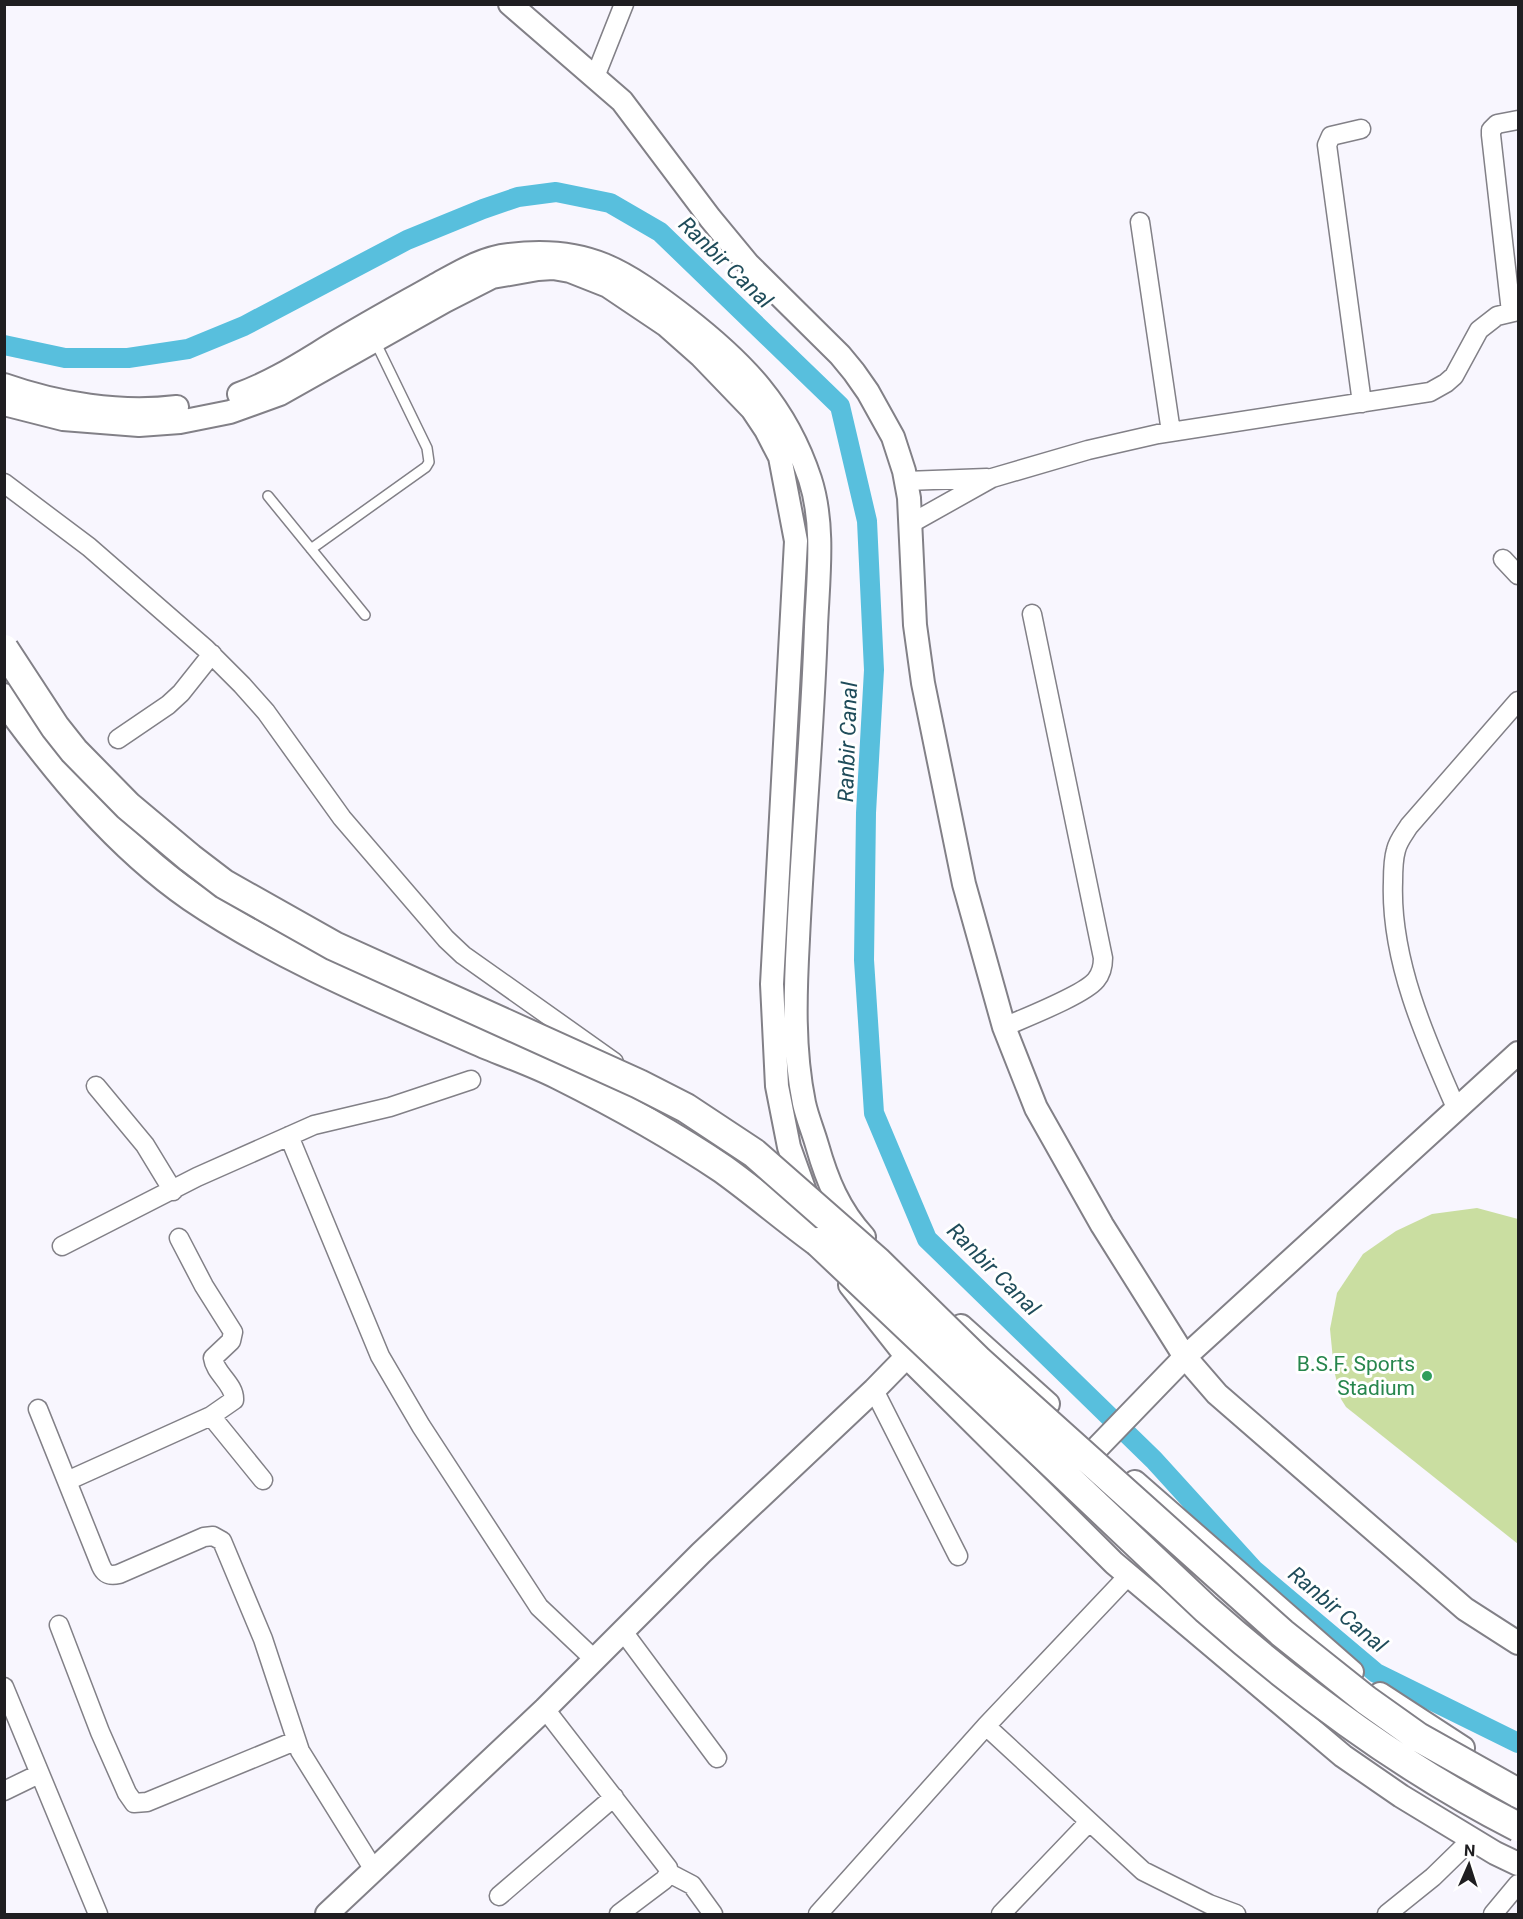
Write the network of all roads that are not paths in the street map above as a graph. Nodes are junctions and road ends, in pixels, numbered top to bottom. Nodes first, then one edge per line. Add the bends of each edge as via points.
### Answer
1 (510, 4) edge
2 (624, 4) edge
3 (595, 77) junction
4 (1518, 120) edge
5 (1361, 129) dead end
6 (1140, 222) dead end
7 (1515, 312) edge
8 (375, 341) junction
9 (4, 385) edge
10 (1362, 402) junction
11 (4, 404) edge
12 (1171, 432) junction
13 (992, 478) junction
14 (906, 481) junction
15 (4, 483) edge
16 (268, 496) dead end
17 (910, 524) junction
18 (311, 549) junction
19 (1503, 559) dead end
20 (1518, 575) edge
21 (1032, 614) dead end
22 (365, 615) dead end
23 (4, 650) edge
24 (212, 654) junction
25 (4, 698) edge
26 (1518, 701) edge
27 (118, 739) dead end
28 (1004, 1027) junction
29 (1518, 1053) edge
30 (471, 1080) dead end
31 (96, 1086) dead end
32 (1457, 1110) junction
33 (289, 1136) junction
34 (804, 1189) junction
35 (173, 1191) junction
36 (862, 1236) junction
37 (178, 1238) dead end
38 (62, 1246) dead end
39 (952, 1317) junction
40 (906, 1356) junction
41 (1185, 1357) junction
42 (874, 1390) junction
43 (38, 1409) dead end
44 (211, 1416) junction
45 (1100, 1445) junction
46 (263, 1480) dead end
47 (67, 1481) junction
48 (958, 1556) dead end
49 (1129, 1575) junction
50 (59, 1625) dead end
51 (622, 1630) junction
52 (1518, 1643) edge
53 (595, 1660) junction
54 (4, 1687) edge
55 (545, 1709) junction
56 (11, 1719) edge
57 (986, 1726) junction
58 (295, 1741) junction
59 (717, 1758) dead end
60 (39, 1774) junction
61 (1518, 1781) edge
62 (4, 1791) edge
63 (1518, 1793) edge
64 (614, 1797) junction
65 (1089, 1822) junction
66 (1518, 1827) edge
67 (1472, 1839) junction
68 (1518, 1864) edge
69 (374, 1870) junction
70 (669, 1873) junction
71 (1518, 1884) edge
72 (499, 1896) dead end
73 (1204, 1909) edge
74 (98, 1914) edge
75 (327, 1914) edge
76 (621, 1914) edge
77 (712, 1914) edge
78 (818, 1914) edge
79 (1001, 1914) edge
80 (1236, 1914) edge
81 (1387, 1914) edge
82 (1493, 1914) edge

1 - 3 street
2 - 3 street
3 - 14 street via 622,101 748,264 854,372 893,437
4 - 7 street via 1502,122 1491,130
5 - 10 street via 1336,133 1327,145
6 - 12 street
7 - 10 street via 1497,316 1479,330 1454,376 1446,383 1430,392
8 - 11 street via 280,394 230,412 180,422 96,423
8 - 18 lane via 427,448 429,462
8 - 34 street via 492,277 538,269 570,271 608,286 666,325 702,356 766,429 780,457 796,541 773,933 773,1012 777,1086 789,1147
9 - 36 street via 46,398 107,406 157,408 211,403 292,370 474,265 510,255 543,253 584,256 624,274 716,341 744,368 761,386 790,433 815,499 819,554 816,646 795,1024 804,1104 820,1155 831,1188
10 - 12 street
12 - 13 street via 1088,450
13 - 14 street
13 - 17 street
14 - 17 street
15 - 24 street via 89,547
16 - 18 lane
17 - 28 street via 915,626 923,683 964,884
18 - 22 lane
19 - 20 street
21 - 28 street via 1103,965 1087,989
23 - 63 highway, bridge via 74,751 128,806 224,884 334,946 639,1084 686,1108 754,1153 1282,1633 1418,1737
24 - 27 street via 168,705
24 - 34 street via 266,712 342,818 463,955 641,1082
25 - 66 highway, bridge via 36,742 104,819 146,861 191,896 305,962 558,1074 672,1136 741,1182 818,1242 1256,1654 1355,1730
26 - 32 street via 1409,826 1394,861 1394,922 1412,1001
28 - 41 street via 1036,1108
29 - 32 street
30 - 33 street via 390,1107 324,1121
31 - 35 street via 145,1145
32 - 41 street
33 - 35 street
33 - 53 street via 380,1356 538,1607
34 - 36 street
34 - 40 street via 838,1268
35 - 38 street
36 - 39 street
37 - 44 street via 233,1332 231,1341 213,1358 234,1400
39 - 40 street
39 - 45 street
40 - 42 street
40 - 49 street
41 - 45 street
41 - 52 street via 1217,1394 1418,1569 1465,1609
42 - 48 street
42 - 51 street
43 - 47 street
44 - 46 street
44 - 47 street
45 - 61 street via 1369,1686
47 - 58 street via 106,1574 119,1574 204,1538 213,1536 222,1541 263,1639
49 - 57 street
49 - 67 street via 1342,1756
50 - 58 street via 91,1710 134,1803 147,1802
51 - 53 street
51 - 59 street
53 - 55 street
54 - 56 street
55 - 64 street
55 - 69 street
56 - 60 street
57 - 65 street
57 - 78 street
58 - 69 street
60 - 62 street
60 - 74 street
64 - 70 street via 667,1865
64 - 72 street
65 - 73 street via 1143,1871
65 - 79 street
67 - 68 street
67 - 81 street
69 - 75 street
70 - 76 street
70 - 77 street via 692,1885
71 - 82 street
73 - 80 street

